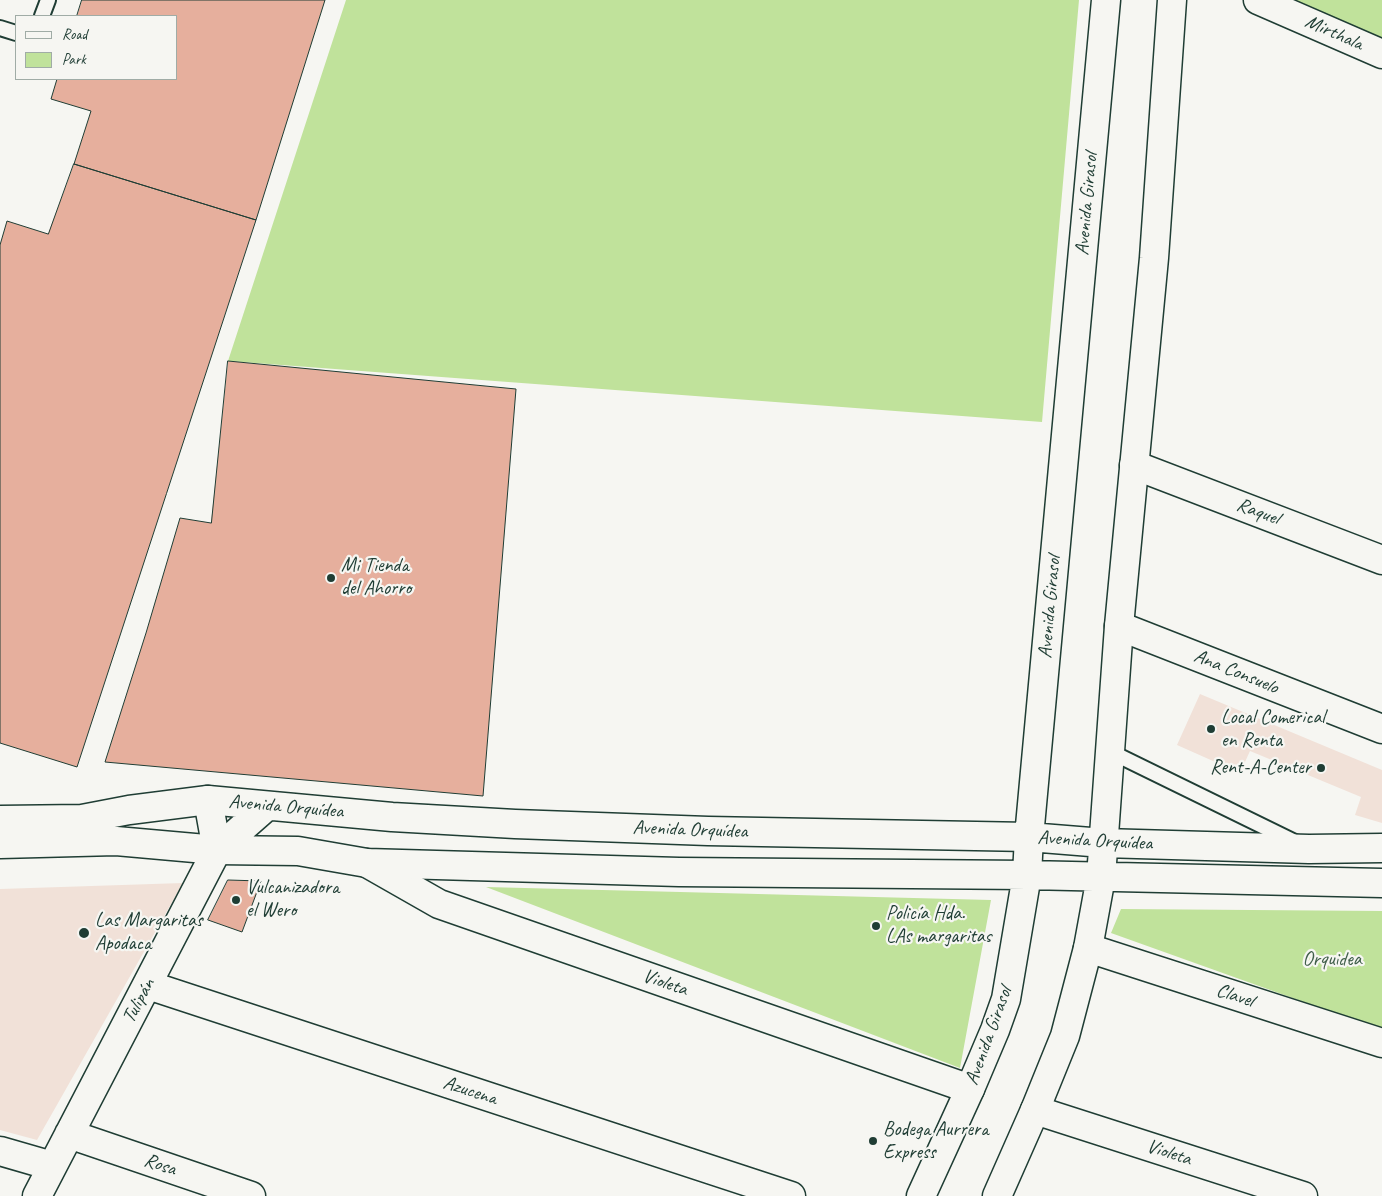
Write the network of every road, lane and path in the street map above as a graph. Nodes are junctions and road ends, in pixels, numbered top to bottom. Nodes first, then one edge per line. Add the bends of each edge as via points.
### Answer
1 (48, 0) edge
2 (1106, 0) edge
3 (1172, 0) edge
4 (1258, 0) edge
5 (42, 15) edge
6 (0, 28) edge
7 (15, 33) edge
8 (1382, 54) edge
9 (1134, 465) junction
10 (1382, 560) edge
11 (1118, 626) junction
12 (1382, 729) edge
13 (1109, 751) junction
14 (208, 800) junction
15 (267, 806) junction
16 (0, 820) edge
17 (514, 824) junction
18 (1029, 837) junction
19 (1104, 843) junction
20 (0, 844) edge
21 (1382, 848) edge
22 (1309, 849) junction
23 (217, 850) junction
24 (367, 862) junction
25 (511, 867) junction
26 (1027, 875) junction
27 (1101, 877) junction
28 (1382, 882) edge
29 (1088, 948) junction
30 (148, 985) junction
31 (1382, 1044) edge
32 (970, 1089) junction
33 (1034, 1110) junction
34 (70, 1134) junction
35 (0, 1152) edge
36 (52, 1166) junction
37 (37, 1196) edge
38 (251, 1196) edge
39 (791, 1196) edge
40 (921, 1196) edge
41 (997, 1196) edge
42 (1303, 1196) edge

1 - 5 lane
2 - 18 street, Avenida Girasol
3 - 9 street via 1154,258
4 - 8 street, Mirthala
6 - 7 lane
9 - 10 street, Raquel
9 - 11 street
11 - 12 street, Ana Consuelo
11 - 13 street
13 - 19 street
13 - 22 lane
14 - 15 street, Avenida Orquídea
14 - 16 street, Avenida Orquídea via 82,819
14 - 23 street
15 - 17 street, Avenida Orquídea
15 - 23 street
17 - 18 street, Avenida Orquídea
17 - 25 street
18 - 19 street, Avenida Orquídea
18 - 26 street, Avenida Girasol
19 - 22 street, Avenida Orquídea
19 - 27 street
20 - 23 street, Avenida Orquídea via 116,841
21 - 22 street, Avenida Orquídea
23 - 24 street, Avenida Orquídea via 298,851
23 - 30 street, Tulipán
24 - 25 street, Avenida Orquídea
24 - 32 street, Violeta via 439,904
25 - 26 street, Avenida Orquídea
26 - 27 street, Avenida Orquídea
26 - 32 street, Avenida Girasol via 1006,999
27 - 28 street, Avenida Orquídea
27 - 29 street
29 - 31 street, Clavel
29 - 33 street via 1065,1036
30 - 34 street, Tulipán
30 - 39 street, Azucena
32 - 40 street, Avenida Girasol
33 - 41 street
33 - 42 street, Violeta
34 - 36 street, Tulipán
34 - 38 street, Rosa
35 - 36 street
36 - 37 street, Tulipán

